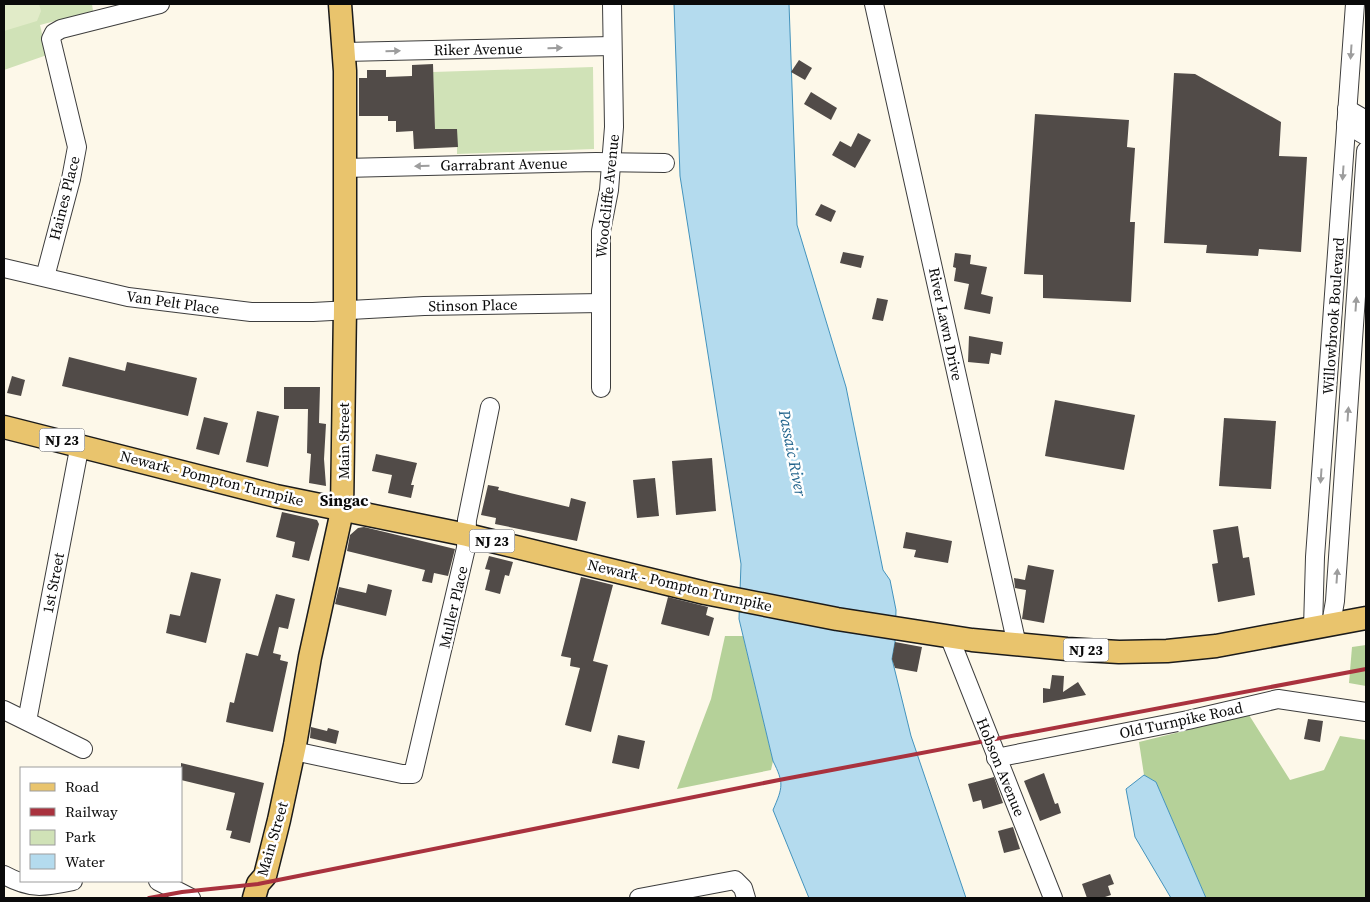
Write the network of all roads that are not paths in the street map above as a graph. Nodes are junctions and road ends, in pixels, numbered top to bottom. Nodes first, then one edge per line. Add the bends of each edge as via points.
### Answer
1 (160, 4) edge
2 (340, 4) edge
3 (612, 4) edge
4 (874, 4) edge
5 (1355, 4) edge
6 (612, 46) junction
7 (344, 52) junction
8 (1347, 117) junction
9 (1366, 120) edge
10 (1366, 136) edge
11 (1366, 151) edge
12 (611, 162) junction
13 (665, 163) dead end
14 (344, 168) junction
15 (1365, 186) edge
16 (4, 268) edge
17 (45, 277) junction
18 (601, 303) junction
19 (345, 308) junction
20 (600, 388) dead end
21 (490, 407) dead end
22 (4, 426) edge
23 (80, 444) junction
24 (342, 511) junction
25 (467, 535) junction
26 (1366, 618) edge
27 (1322, 626) junction
28 (939, 634) junction
29 (1017, 645) junction
30 (4, 710) edge
31 (1366, 712) edge
32 (27, 721) junction
33 (83, 749) dead end
34 (294, 751) junction
35 (996, 758) junction
36 (4, 876) edge
37 (68, 882) edge
38 (160, 882) edge
39 (191, 898) edge
40 (257, 898) edge
41 (640, 898) edge
42 (746, 898) edge
43 (1053, 898) edge

1 - 17 street, Haines Place via 61,29 51,39 77,147
2 - 7 main road, Main Street
3 - 6 street, Woodcliffe Avenue
4 - 29 street, River Lawn Drive
5 -> 8 street, Willowbrook Boulevard
7 -> 6 street, Riker Avenue
6 - 12 street, Woodcliffe Avenue via 614,127
7 - 14 main road, Main Street
8 - 9 street
8 - 10 street
8 -> 27 street, Willowbrook Boulevard via 1315,557
11 - 15 street, Willowbrook Boulevard
12 - 13 street, Garrabrant Avenue
12 -> 14 street, Garrabrant Avenue
12 - 18 street, Woodcliffe Avenue via 601,231
14 - 19 main road, Main Street
27 -> 15 street, Willowbrook Boulevard via 1335,600
16 - 17 street, Van Pelt Place
17 - 19 street, Van Pelt Place via 128,297 251,312 313,312
18 - 19 street, Stinson Place
18 - 20 street, Woodcliffe Avenue
19 - 24 main road, Main Street
21 - 25 street, Muller Place via 467,520
22 - 23 main road, Newark - Pompton Turnpike / NJ 23
23 - 24 main road, Newark - Pompton Turnpike / NJ 23
23 - 32 street, 1st Street
24 - 25 main road, Newark - Pompton Turnpike / NJ 23
24 - 34 main road, Main Street via 310,657
25 - 28 main road, Newark - Pompton Turnpike / NJ 23 via 705,593 837,619
25 - 34 street, Muller Place via 413,774
26 - 27 main road, Newark - Pompton Turnpike / NJ 23
27 - 29 main road, Newark - Pompton Turnpike / NJ 23 via 1216,646 1167,651 1119,652
28 - 29 main road, Newark - Pompton Turnpike / NJ 23
28 - 35 street, Hobson Avenue
30 - 32 street
31 - 35 street, Old Turnpike Road via 1278,699
32 - 33 street
34 - 40 main road, Main Street
35 - 43 street, Hobson Avenue
36 - 37 street via 31,887
38 - 39 street
41 - 42 street via 735,880 743,888

